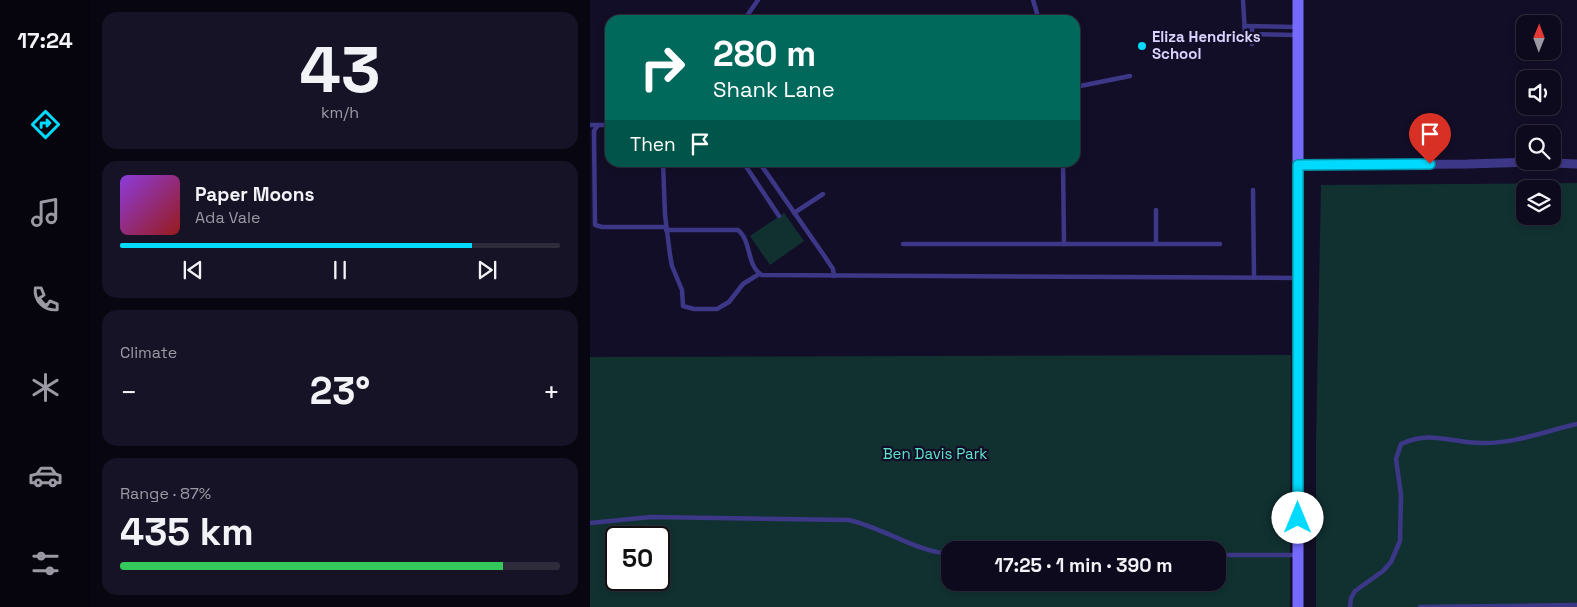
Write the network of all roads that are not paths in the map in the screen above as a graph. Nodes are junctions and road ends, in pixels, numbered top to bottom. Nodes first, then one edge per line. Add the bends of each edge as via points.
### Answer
1 (758, 0) edge
2 (1033, 0) edge
3 (1243, 0) edge
4 (1298, 0) edge
5 (748, 15) edge
6 (1038, 15) edge
7 (1244, 26) junction
8 (1252, 26) junction
9 (1298, 31) junction
10 (1252, 35) junction
11 (1252, 44) dead end
12 (1130, 76) dead end
13 (1080, 86) edge
14 (590, 125) edge
15 (603, 125) joint
16 (1577, 164) edge
17 (1298, 165) junction
18 (663, 167) edge
19 (746, 167) edge
20 (762, 167) edge
21 (1063, 167) edge
22 (1253, 190) dead end
23 (823, 194) dead end
24 (1156, 210) dead end
25 (794, 213) junction
26 (779, 216) dead end
27 (666, 229) junction
28 (903, 244) dead end
29 (1064, 244) junction
30 (1156, 244) junction
31 (1220, 244) dead end
32 (759, 274) junction
33 (834, 276) junction
34 (1254, 278) junction
35 (1298, 278) junction
36 (1577, 424) edge
37 (590, 523) edge
38 (941, 552) edge
39 (1226, 555) edge
40 (1298, 555) junction
41 (1577, 605) edge
42 (1298, 607) edge
43 (1350, 607) edge
44 (1420, 607) edge

1 - 5 lane
2 - 6 lane
3 - 7 lane
4 - 9 main road
7 - 8 lane
7 - 10 lane via 1245,34
8 - 9 lane
8 - 10 lane
9 - 10 lane
9 - 17 main road
10 - 11 lane
12 - 13 lane
14 - 15 lane
15 - 27 lane via 598,125 594,131 595,225 602,228
16 - 17 street
17 - 35 main road
18 - 27 lane
19 - 26 lane
20 - 25 lane
21 - 29 lane
22 - 34 lane
23 - 25 lane
24 - 30 lane
25 - 33 lane via 833,269
27 - 32 lane via 738,230
27 - 32 lane via 672,266 682,290 682,305 686,308 706,310 723,306 743,284
28 - 29 lane
29 - 30 lane
30 - 31 lane
32 - 33 lane
33 - 34 lane
34 - 35 lane
35 - 40 main road
36 - 43 lane via 1526,438 1482,443 1428,436 1401,444 1396,459 1401,495 1400,541 1391,562 1355,591
37 - 38 lane via 651,517 842,520 864,524 918,547
39 - 40 lane
40 - 42 main road
41 - 44 lane

